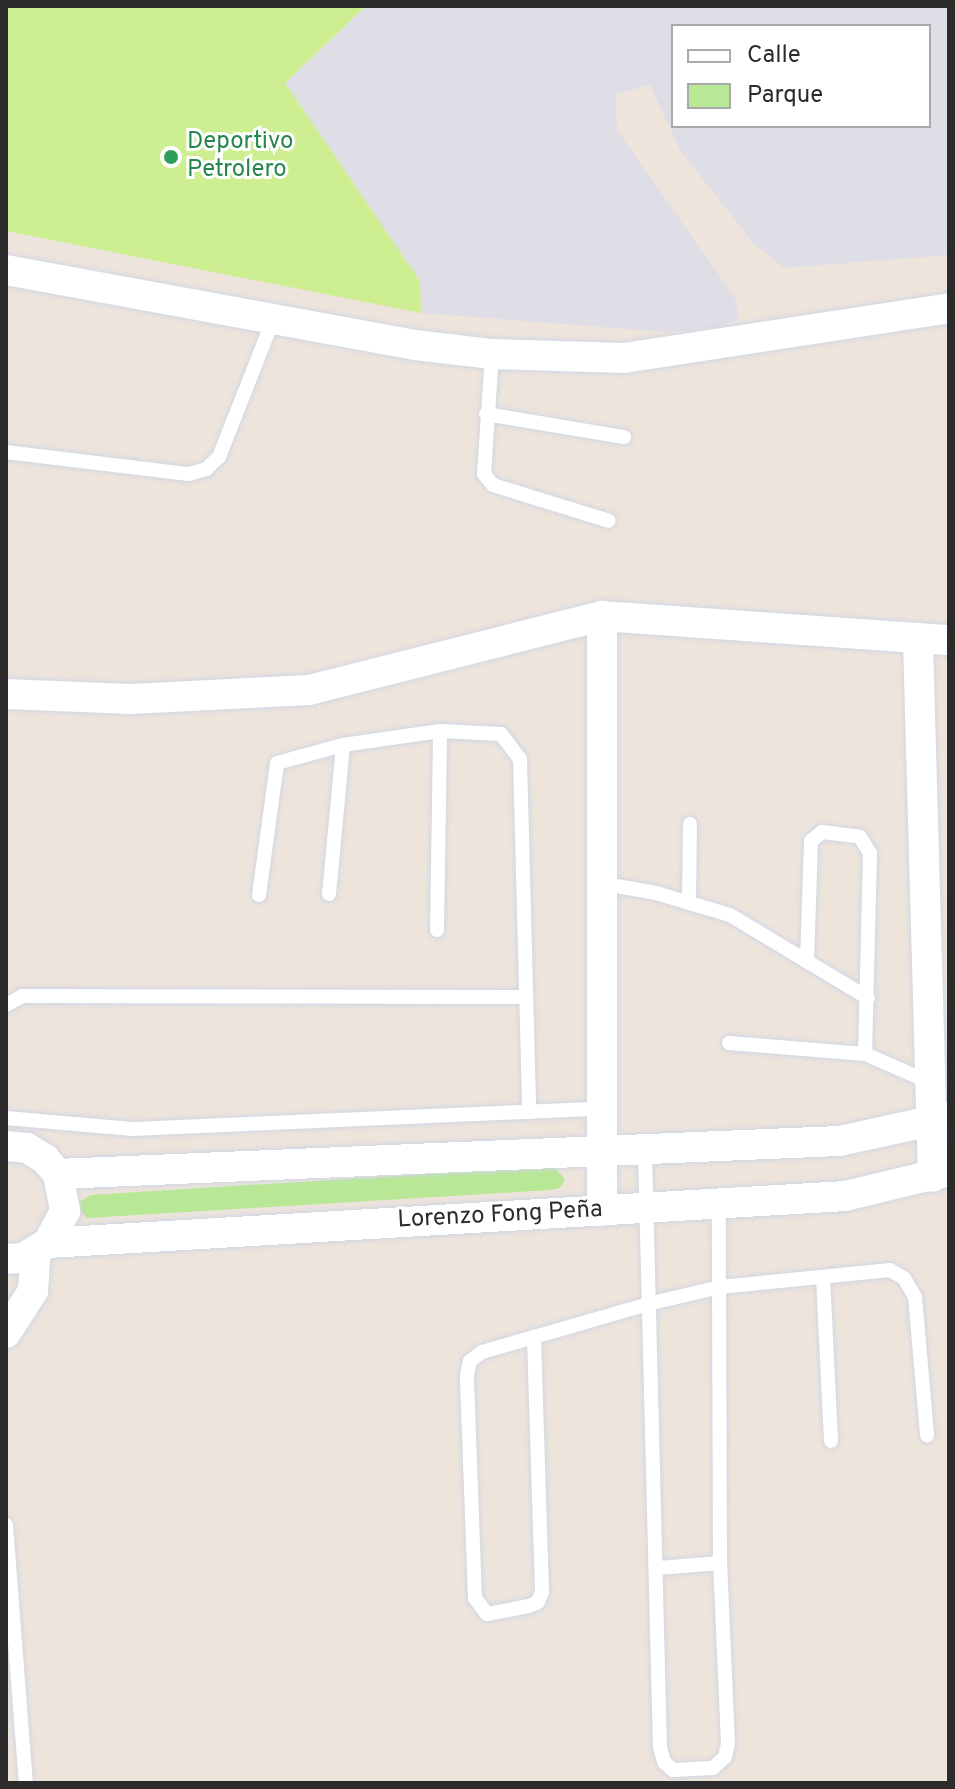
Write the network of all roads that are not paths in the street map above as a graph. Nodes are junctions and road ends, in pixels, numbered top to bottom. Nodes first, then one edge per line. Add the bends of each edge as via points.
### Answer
1 (6, 270) edge
2 (949, 308) edge
3 (273, 320) junction
4 (492, 354) junction
5 (486, 414) junction
6 (624, 437) dead end
7 (6, 452) edge
8 (609, 521) dead end
9 (602, 616) junction
10 (949, 640) edge
11 (918, 641) junction
12 (6, 694) edge
13 (440, 731) junction
14 (343, 745) junction
15 (690, 824) dead end
16 (600, 883) junction
17 (329, 894) dead end
18 (259, 895) dead end
19 (689, 903) junction
20 (437, 930) dead end
21 (807, 962) junction
22 (525, 997) junction
23 (868, 998) junction
24 (6, 1005) edge
25 (729, 1043) dead end
26 (865, 1054) junction
27 (929, 1082) junction
28 (598, 1109) junction
29 (529, 1112) junction
30 (6, 1118) edge
31 (939, 1120) edge
32 (6, 1146) edge
33 (645, 1152) junction
34 (598, 1155) junction
35 (58, 1174) junction
36 (941, 1174) edge
37 (719, 1204) junction
38 (650, 1208) junction
39 (602, 1211) junction
40 (42, 1248) junction
41 (6, 1259) edge
42 (823, 1277) junction
43 (720, 1287) junction
44 (652, 1303) junction
45 (6, 1333) edge
46 (534, 1337) junction
47 (927, 1435) dead end
48 (831, 1441) dead end
49 (6, 1525) edge
50 (720, 1563) junction
51 (659, 1568) junction
52 (8, 1591) edge
53 (26, 1783) edge

1 - 3 street
2 - 4 street via 624,358
3 - 4 street
3 - 7 lane via 219,457 206,469 189,474
4 - 5 lane
5 - 6 lane
5 - 8 lane via 481,461 493,485
9 - 11 street
9 - 12 street via 309,690 131,699
9 - 16 street
10 - 11 street
11 - 27 street
13 - 14 lane
13 - 20 lane
13 - 22 lane via 501,734 520,759
14 - 17 lane
14 - 18 lane via 277,763
15 - 19 lane
16 - 19 lane
16 - 28 street
19 - 21 lane via 730,915
21 - 23 lane
21 - 23 lane via 811,841 822,832 860,837 870,853
22 - 24 lane via 22,996
22 - 29 lane
23 - 26 lane
25 - 26 lane
26 - 27 lane
27 - 31 street
28 - 29 lane
28 - 34 street
29 - 30 lane via 133,1129
31 - 33 street via 840,1141
31 - 36 street
32 - 35 street via 27,1148
33 - 34 street
33 - 38 lane
34 - 35 street
34 - 39 street
35 - 40 street via 65,1211
36 - 37 street, Lorenzo Fong Peña via 845,1196
37 - 38 street, Lorenzo Fong Peña
37 - 43 lane
38 - 39 street, Lorenzo Fong Peña
38 - 44 lane
39 - 40 street, Lorenzo Fong Peña
40 - 41 street, Lorenzo Fong Peña
40 - 45 street via 33,1291
42 - 43 lane
42 - 47 lane via 890,1270 904,1278 915,1297
42 - 48 lane
43 - 44 lane
43 - 50 lane
44 - 46 lane
44 - 51 lane
46 - 46 lane via 542,1592 529,1606 487,1614 475,1598 467,1375 470,1361 482,1352
49 - 52 lane
50 - 51 lane
50 - 51 lane via 728,1744 725,1757 713,1768 673,1770 664,1762
52 - 53 lane

